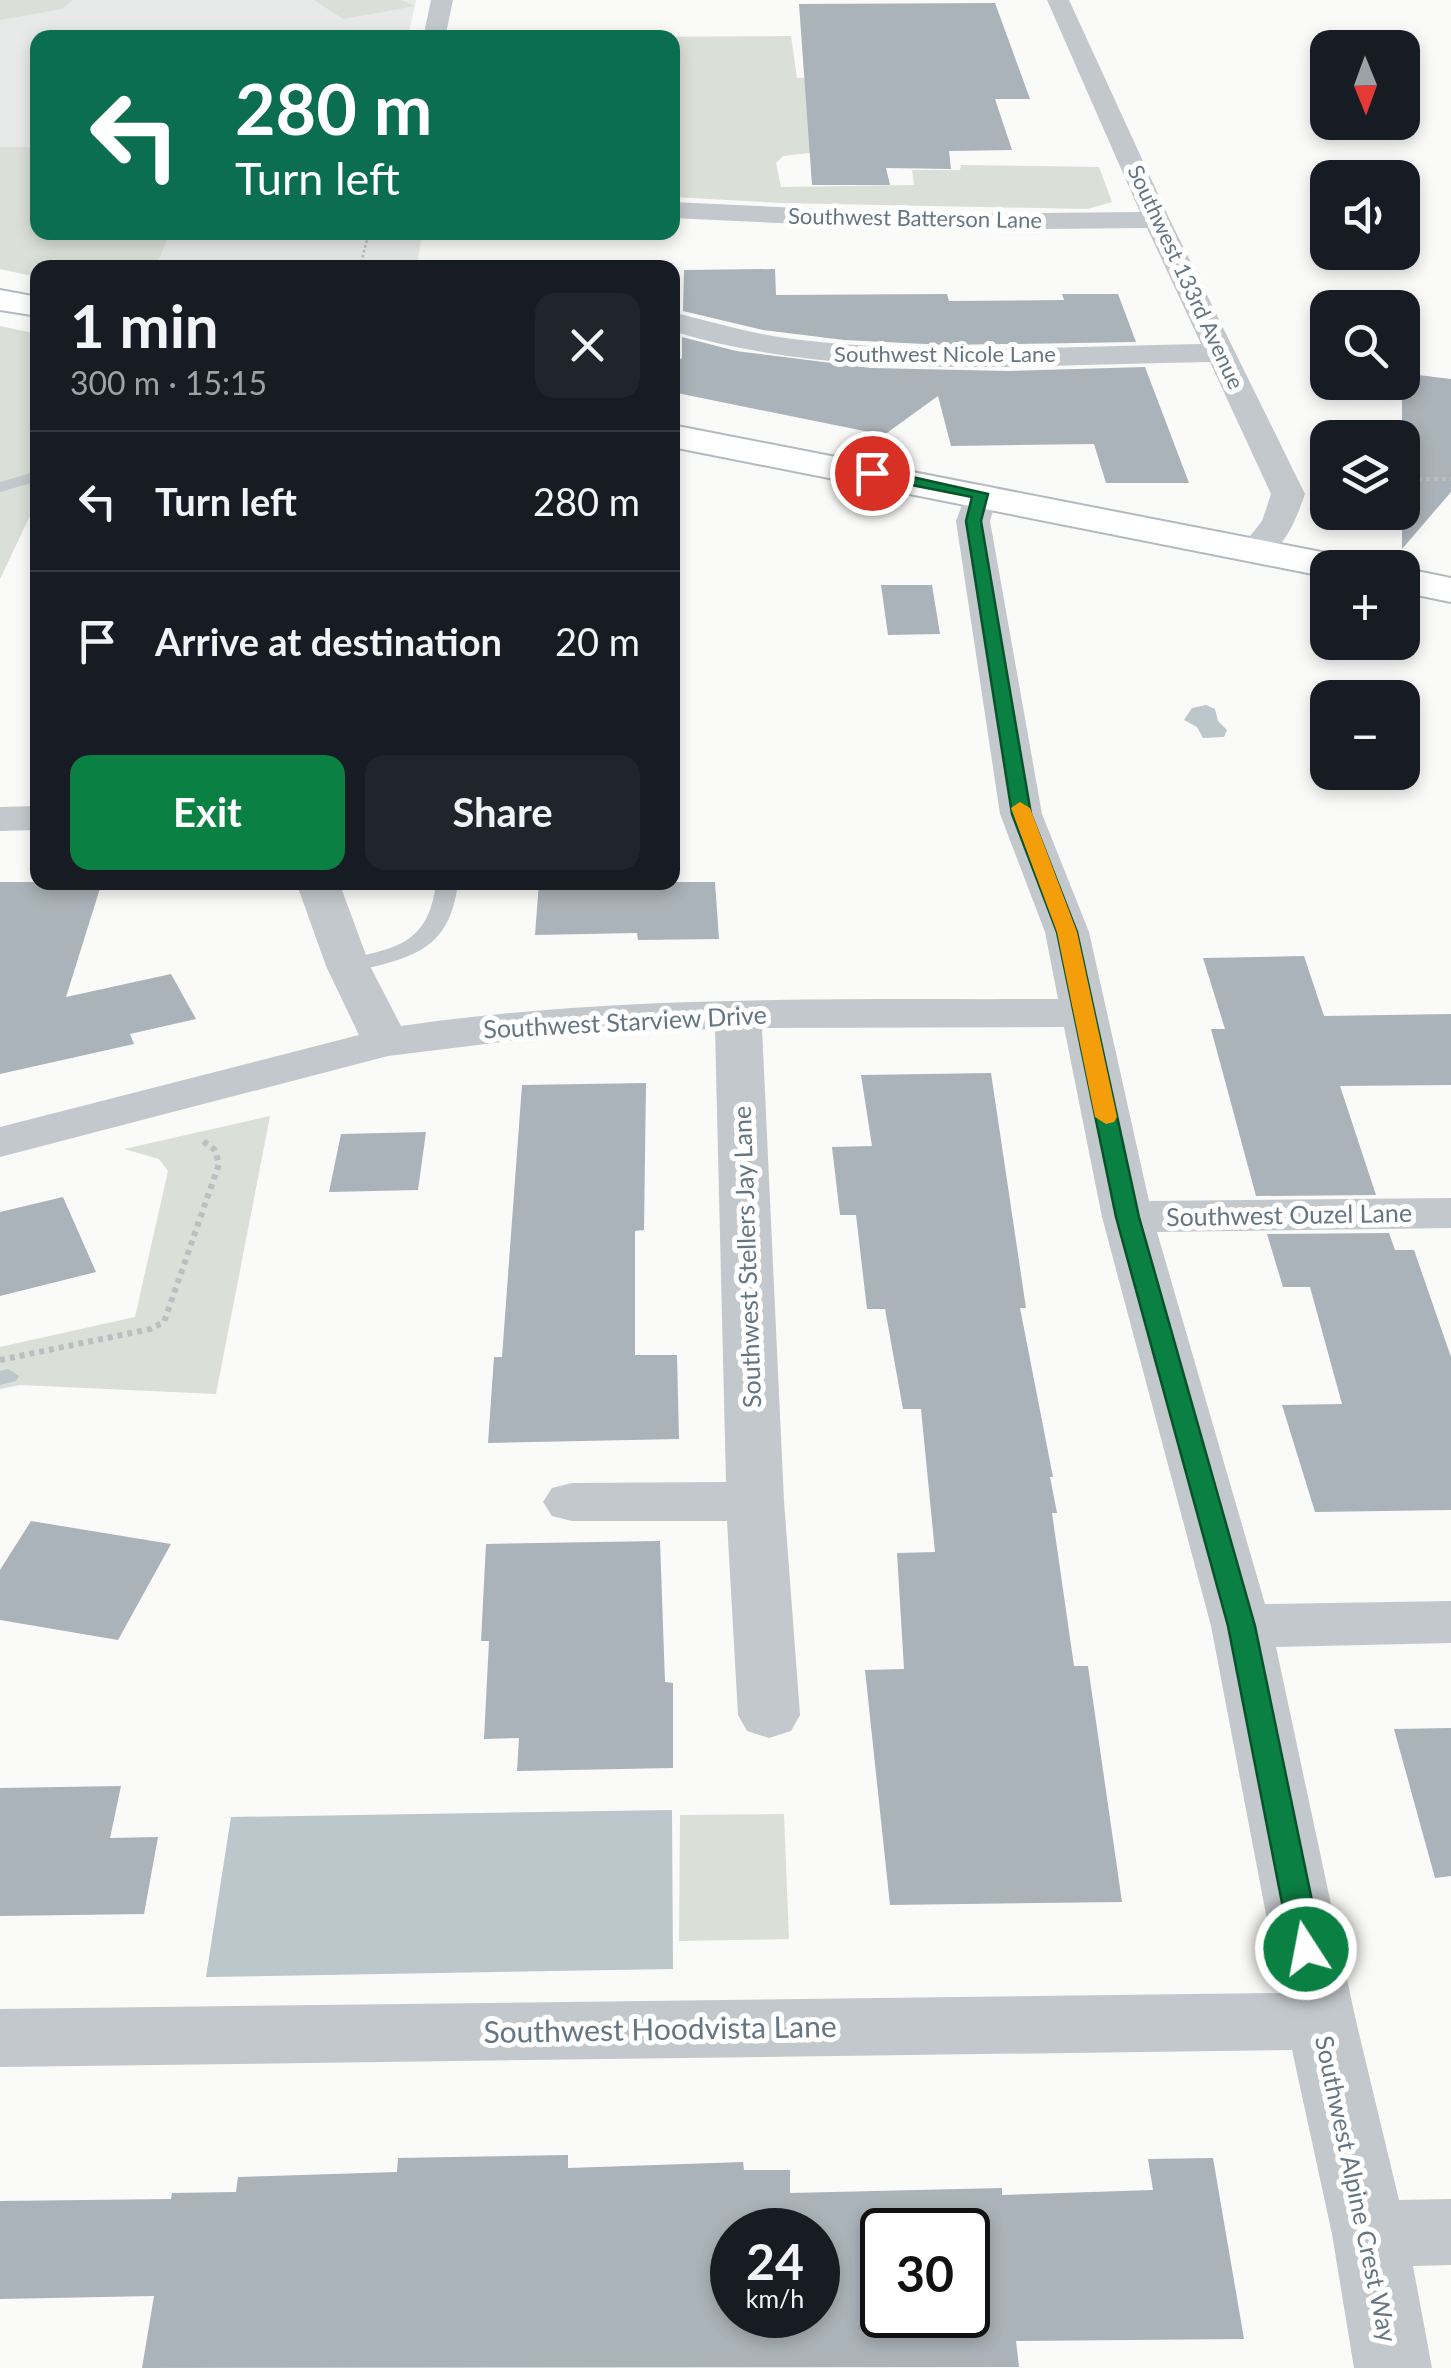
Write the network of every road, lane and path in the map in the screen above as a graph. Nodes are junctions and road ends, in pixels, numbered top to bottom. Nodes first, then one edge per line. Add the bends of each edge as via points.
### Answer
1 (442, 0) edge
2 (1058, 0) edge
3 (436, 30) edge
4 (680, 210) edge
5 (1157, 220) junction
6 (0, 300) edge
7 (30, 306) edge
8 (680, 324) edge
9 (1222, 353) junction
10 (680, 438) edge
11 (30, 478) edge
12 (1451, 478) edge
13 (1420, 479) edge
14 (0, 486) edge
15 (981, 494) junction
16 (1257, 550) junction
17 (1310, 561) edge
18 (1420, 584) edge
19 (1451, 590) edge
20 (0, 818) edge
21 (30, 818) edge
22 (320, 890) edge
23 (447, 890) edge
24 (348, 966) junction
25 (1084, 1013) junction
26 (738, 1014) junction
27 (386, 1042) junction
28 (156, 1102) junction
29 (0, 1142) edge
30 (1451, 1213) edge
31 (1128, 1217) junction
32 (0, 1360) edge
33 (756, 1501) junction
34 (572, 1502) dead end
35 (1451, 1622) edge
36 (1242, 1626) junction
37 (769, 1715) dead end
38 (1321, 2021) junction
39 (0, 2038) edge
40 (1451, 2232) edge
41 (1370, 2234) junction
42 (1393, 2368) edge

1 - 3 street
2 - 5 street, Southwest 133rd Avenue
4 - 5 street, Southwest Batterson Lane via 927,222
5 - 9 street, Southwest 133rd Avenue
6 - 7 main road
8 - 9 street, Southwest Nicole Lane via 768,346 842,354
9 - 16 street, Southwest 133rd Avenue via 1288,494 1278,523
10 - 15 main road
11 - 14 lane
12 - 13 path
15 - 16 main road
15 - 25 street, Southwest Alpine Crest Way via 974,521 1021,814 1067,932
16 - 17 main road
18 - 19 main road
20 - 21 street
22 - 24 street
23 - 24 lane via 442,918 430,936 412,949
24 - 27 street
25 - 26 street, Southwest Starview Drive
25 - 31 street, Southwest Alpine Crest Way
26 - 27 street, Southwest Starview Drive via 567,1020
26 - 33 street, Southwest Stellers Jay Lane
27 - 28 street, Southwest Starview Drive
28 - 29 street, Southwest Starview Drive
28 - 32 path via 215,1150 219,1164 164,1322
30 - 31 street, Southwest Ouzel Lane
31 - 36 street, Southwest Alpine Crest Way
33 - 34 street
33 - 37 street, Southwest Stellers Jay Lane
35 - 36 street
36 - 38 street, Southwest Alpine Crest Way
38 - 39 street, Southwest Hoodvista Lane
38 - 41 street, Southwest Alpine Crest Way
40 - 41 street
41 - 42 street, Southwest Alpine Crest Way

